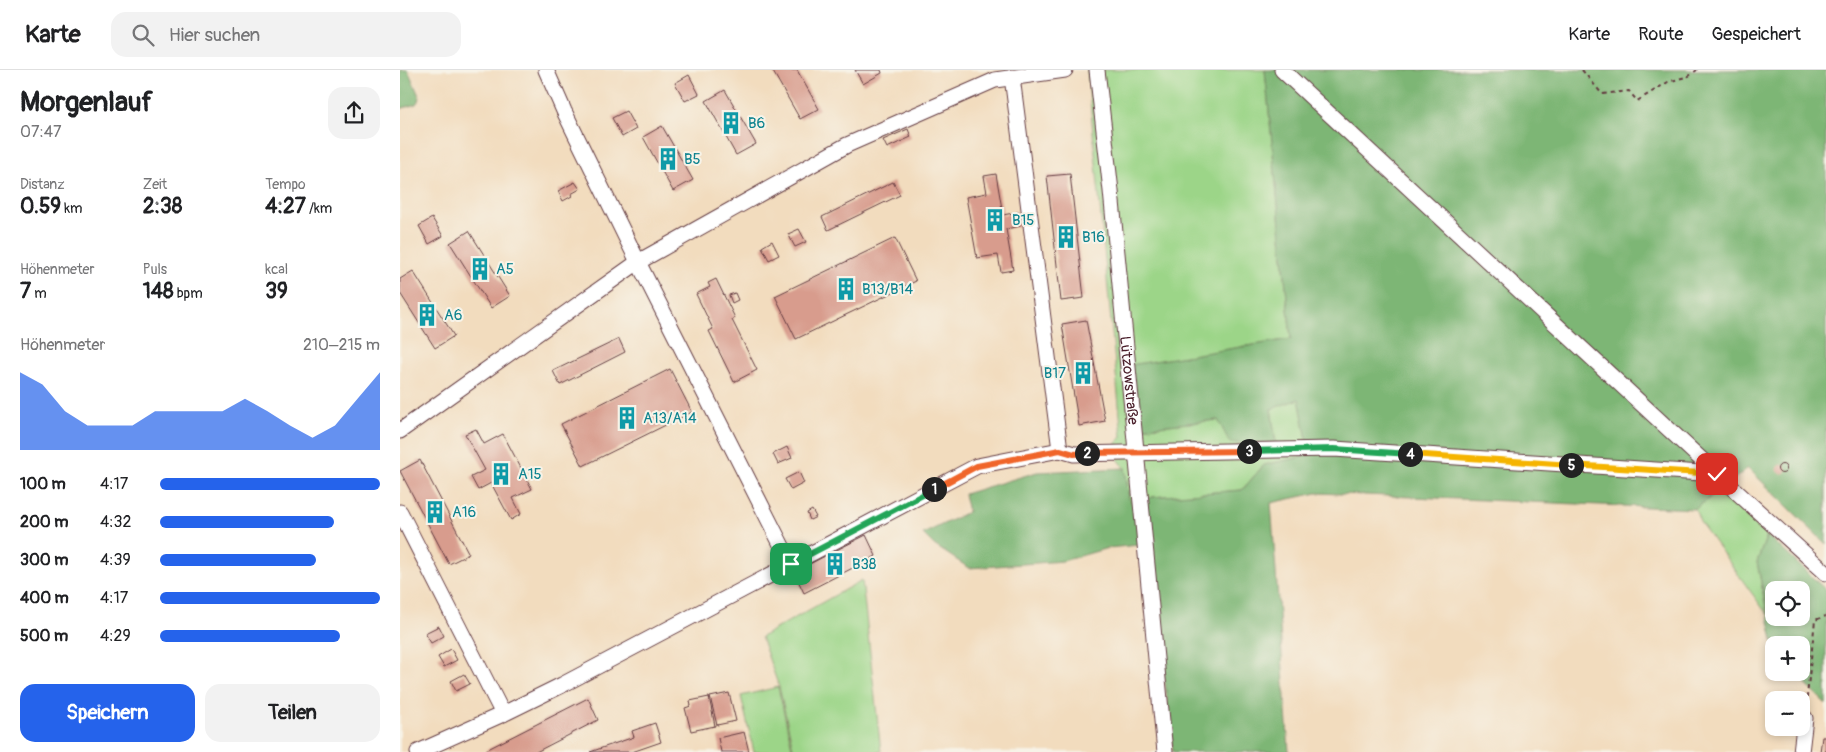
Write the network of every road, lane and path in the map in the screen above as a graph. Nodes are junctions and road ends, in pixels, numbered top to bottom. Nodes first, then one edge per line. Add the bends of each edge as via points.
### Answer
1 (546, 70) edge
2 (1065, 70) edge
3 (1097, 70) edge
4 (1282, 70) edge
5 (1582, 70) edge
6 (1698, 70) edge
7 (994, 75) edge
8 (1012, 77) junction
9 (638, 262) junction
10 (400, 431) edge
11 (1060, 450) junction
12 (1136, 452) junction
13 (1717, 474) junction
14 (400, 512) edge
15 (791, 564) junction
16 (1826, 573) edge
17 (1826, 616) edge
18 (1808, 691) edge
19 (502, 714) junction
20 (1803, 736) edge
21 (418, 752) edge
22 (1165, 752) edge
23 (1801, 752) edge

1 - 9 street
2 - 8 street
3 - 12 street, Lützowstraße
4 - 13 street
5 - 6 path via 1602,94 1629,91 1637,101 1668,82
7 - 8 street
7 - 9 street via 847,145
8 - 11 street
9 - 10 street
9 - 15 street
11 - 12 street via 1074,454
11 - 15 street via 977,466
12 - 13 street via 1334,449
12 - 22 street, Lützowstraße
13 - 16 street
14 - 19 street
15 - 19 street
17 - 18 path via 1815,620
19 - 21 street
20 - 23 street

